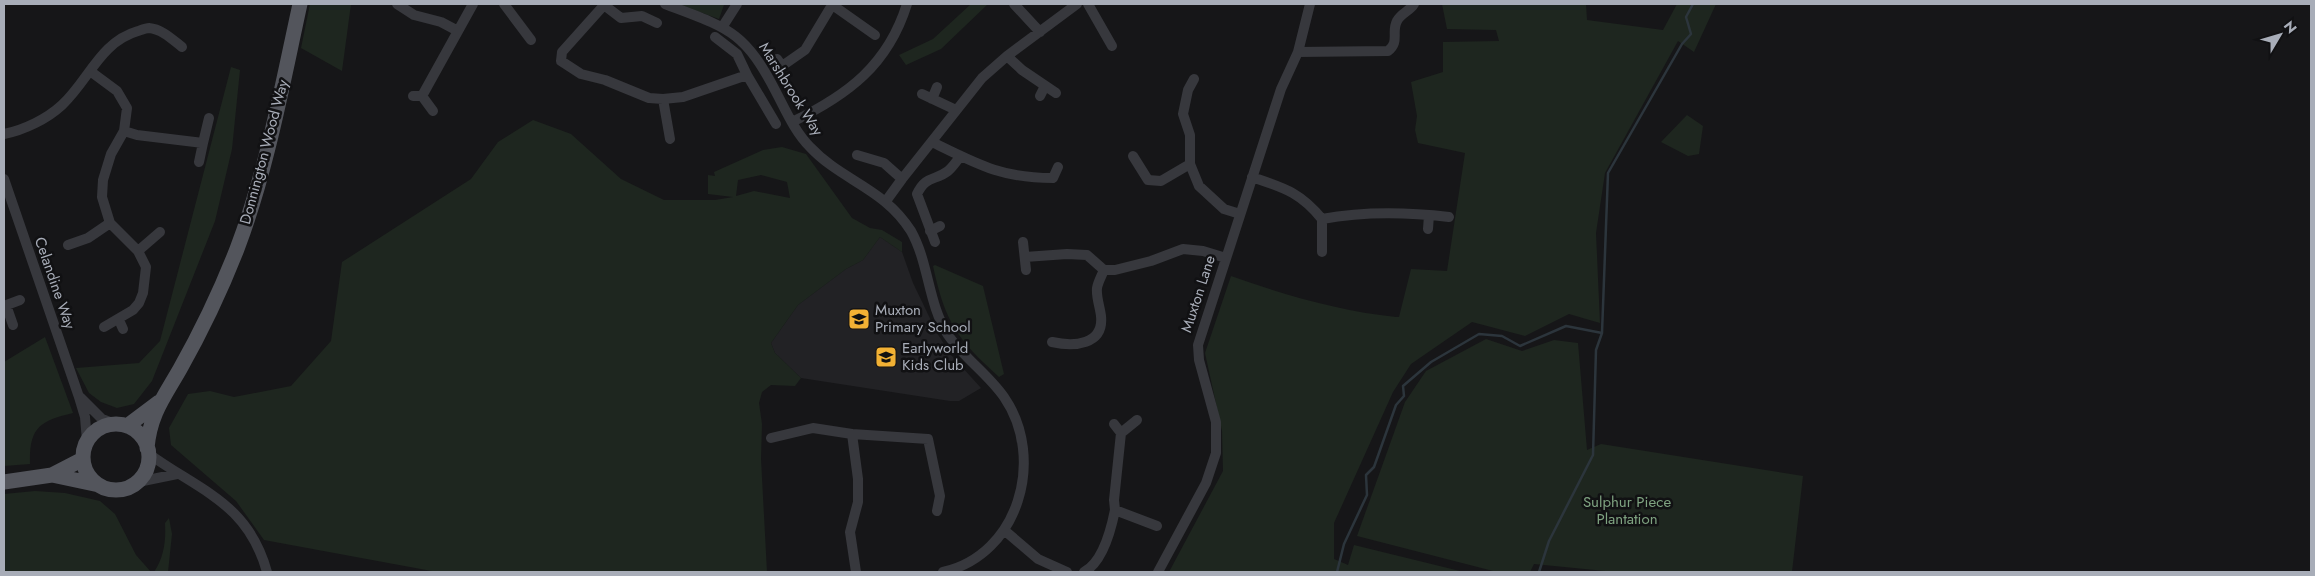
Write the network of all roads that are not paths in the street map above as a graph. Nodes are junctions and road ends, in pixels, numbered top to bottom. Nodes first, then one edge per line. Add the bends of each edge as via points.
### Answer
1 (300, 4) edge
2 (397, 4) edge
3 (473, 4) edge
4 (504, 4) edge
5 (605, 4) edge
6 (665, 4) edge
7 (737, 4) edge
8 (832, 4) edge
9 (907, 4) edge
10 (1014, 4) edge
11 (1077, 4) edge
12 (1088, 4) edge
13 (1310, 4) edge
14 (1414, 4) edge
15 (657, 23) dead end
16 (723, 26) junction
17 (458, 31) junction
18 (1040, 32) junction
19 (875, 35) dead end
20 (715, 37) dead end
21 (531, 40) dead end
22 (1112, 46) dead end
23 (182, 47) dead end
24 (1298, 52) junction
25 (1008, 56) junction
26 (782, 67) dead end
27 (90, 71) junction
28 (747, 75) junction
29 (1194, 79) dead end
30 (1045, 86) junction
31 (937, 87) dead end
32 (1056, 93) dead end
33 (922, 94) dead end
34 (1040, 96) dead end
35 (663, 99) junction
36 (932, 99) junction
37 (956, 110) junction
38 (433, 111) dead end
39 (209, 118) dead end
40 (792, 122) junction
41 (776, 124) dead end
42 (124, 131) junction
43 (4, 134) edge
44 (665, 134) dead end
45 (932, 142) junction
46 (203, 143) junction
47 (857, 155) dead end
48 (961, 156) junction
49 (1133, 156) dead end
50 (199, 162) dead end
51 (1190, 164) junction
52 (1058, 167) dead end
53 (1252, 177) junction
54 (4, 179) edge
55 (902, 179) junction
56 (886, 201) junction
57 (1240, 214) junction
58 (1429, 215) junction
59 (1449, 217) dead end
60 (1322, 219) junction
61 (110, 223) junction
62 (940, 226) dead end
63 (1428, 229) dead end
64 (930, 231) junction
65 (153, 233) dead end
66 (935, 242) dead end
67 (1023, 242) dead end
68 (68, 245) dead end
69 (138, 250) junction
70 (1322, 252) dead end
71 (1025, 257) junction
72 (1226, 258) junction
73 (1026, 270) dead end
74 (1104, 270) junction
75 (20, 300) dead end
76 (5, 305) edge
77 (13, 325) dead end
78 (104, 327) dead end
79 (1052, 342) dead end
80 (79, 397) junction
81 (159, 402) junction
82 (1137, 420) dead end
83 (1114, 424) dead end
84 (121, 425) junction
85 (1121, 433) junction
86 (852, 434) junction
87 (771, 438) dead end
88 (87, 441) junction
89 (148, 451) junction
90 (83, 459) junction
91 (177, 474) junction
92 (52, 475) junction
93 (4, 482) edge
94 (138, 482) junction
95 (99, 486) junction
96 (1115, 510) junction
97 (937, 511) dead end
98 (1157, 526) dead end
99 (1004, 530) junction
100 (267, 572) edge
101 (856, 572) edge
102 (943, 572) edge
103 (1067, 572) edge
104 (1084, 572) edge
105 (1158, 572) edge

1 - 81 main road, Donnington Wood Way via 256,194 240,240 218,295
2 - 17 street via 414,16 442,22
3 - 17 street
4 - 21 street
5 - 15 street via 621,18 642,16
5 - 35 street via 567,45 561,61 581,74 649,98
6 - 16 street, Marshbrook Way
7 - 16 street
8 - 19 street
8 - 26 street via 805,50
9 - 40 street via 900,24 873,68 854,86
10 - 18 street
11 - 18 street
12 - 22 street
13 - 24 street, Muxton Lane
14 - 24 street via 1395,24 1396,40 1388,51
16 - 40 street, Marshbrook Way via 743,40 757,57
17 - 38 street via 418,96
18 - 25 street
20 - 28 street via 736,54
23 - 27 street via 165,34 149,28 125,35 103,52
24 - 53 street, Muxton Lane via 1281,88
25 - 30 street
25 - 37 street via 982,78
27 - 42 street via 123,98 126,108
27 - 43 street via 63,104 45,118
28 - 35 street via 683,97
28 - 41 street
29 - 51 street via 1183,114 1190,135
30 - 32 street
30 - 34 street
31 - 36 street
33 - 36 street
35 - 44 street
36 - 37 street
37 - 45 street
39 - 46 street
40 - 56 street, Marshbrook Way via 811,149
42 - 46 street
42 - 61 street via 111,154 103,180 102,197
45 - 48 street
45 - 55 street
46 - 50 street
47 - 55 street via 884,163
48 - 52 street via 1025,178 1056,180
48 - 64 street via 948,171 928,179 917,194
49 - 51 street via 1148,180 1161,180
51 - 57 street via 1199,186 1224,209
53 - 57 street, Muxton Lane
53 - 60 street via 1298,195
54 - 80 street, Celandine Way
55 - 56 street
56 - 99 street, Marshbrook Way via 912,234 947,334 1004,397 1014,416 1023,444 1024,477
57 - 72 street, Muxton Lane
58 - 59 street
58 - 60 street via 1352,213
58 - 63 street
60 - 70 street
61 - 68 street via 88,238
61 - 69 street
62 - 64 street
64 - 66 street
65 - 69 street
67 - 71 street
69 - 78 street via 146,267 139,303 121,324
71 - 73 street
71 - 74 street via 1087,255
72 - 74 street via 1203,251 1183,250 1151,262
72 - 105 street, Muxton Lane via 1198,345 1216,422 1216,453 1206,483
74 - 79 street via 1097,289 1101,327 1096,336 1082,344
75 - 76 street
76 - 77 street
80 - 84 street, Celandine Way via 102,419
80 - 88 street, Celandine Way
81 - 84 main road, Donnington Wood Way
81 - 89 main road, Donnington Wood Way via 148,434
82 - 85 street
83 - 85 street
84 - 88 main road via 104,426
84 - 89 main road via 140,435
85 - 96 street
86 - 87 street via 813,428
86 - 97 street via 928,439 940,496
86 - 101 street via 858,502 850,532
88 - 90 main road
89 - 91 street
89 - 94 main road via 144,474
90 - 92 main road
90 - 95 main road via 85,469
91 - 94 street
91 - 100 street via 207,490 237,516 252,536
92 - 93 main road
92 - 95 main road
94 - 95 main road via 115,490
96 - 98 street
96 - 104 street via 1107,543 1091,568
99 - 102 street, Marshbrook Way via 974,558
99 - 103 street via 1038,559

